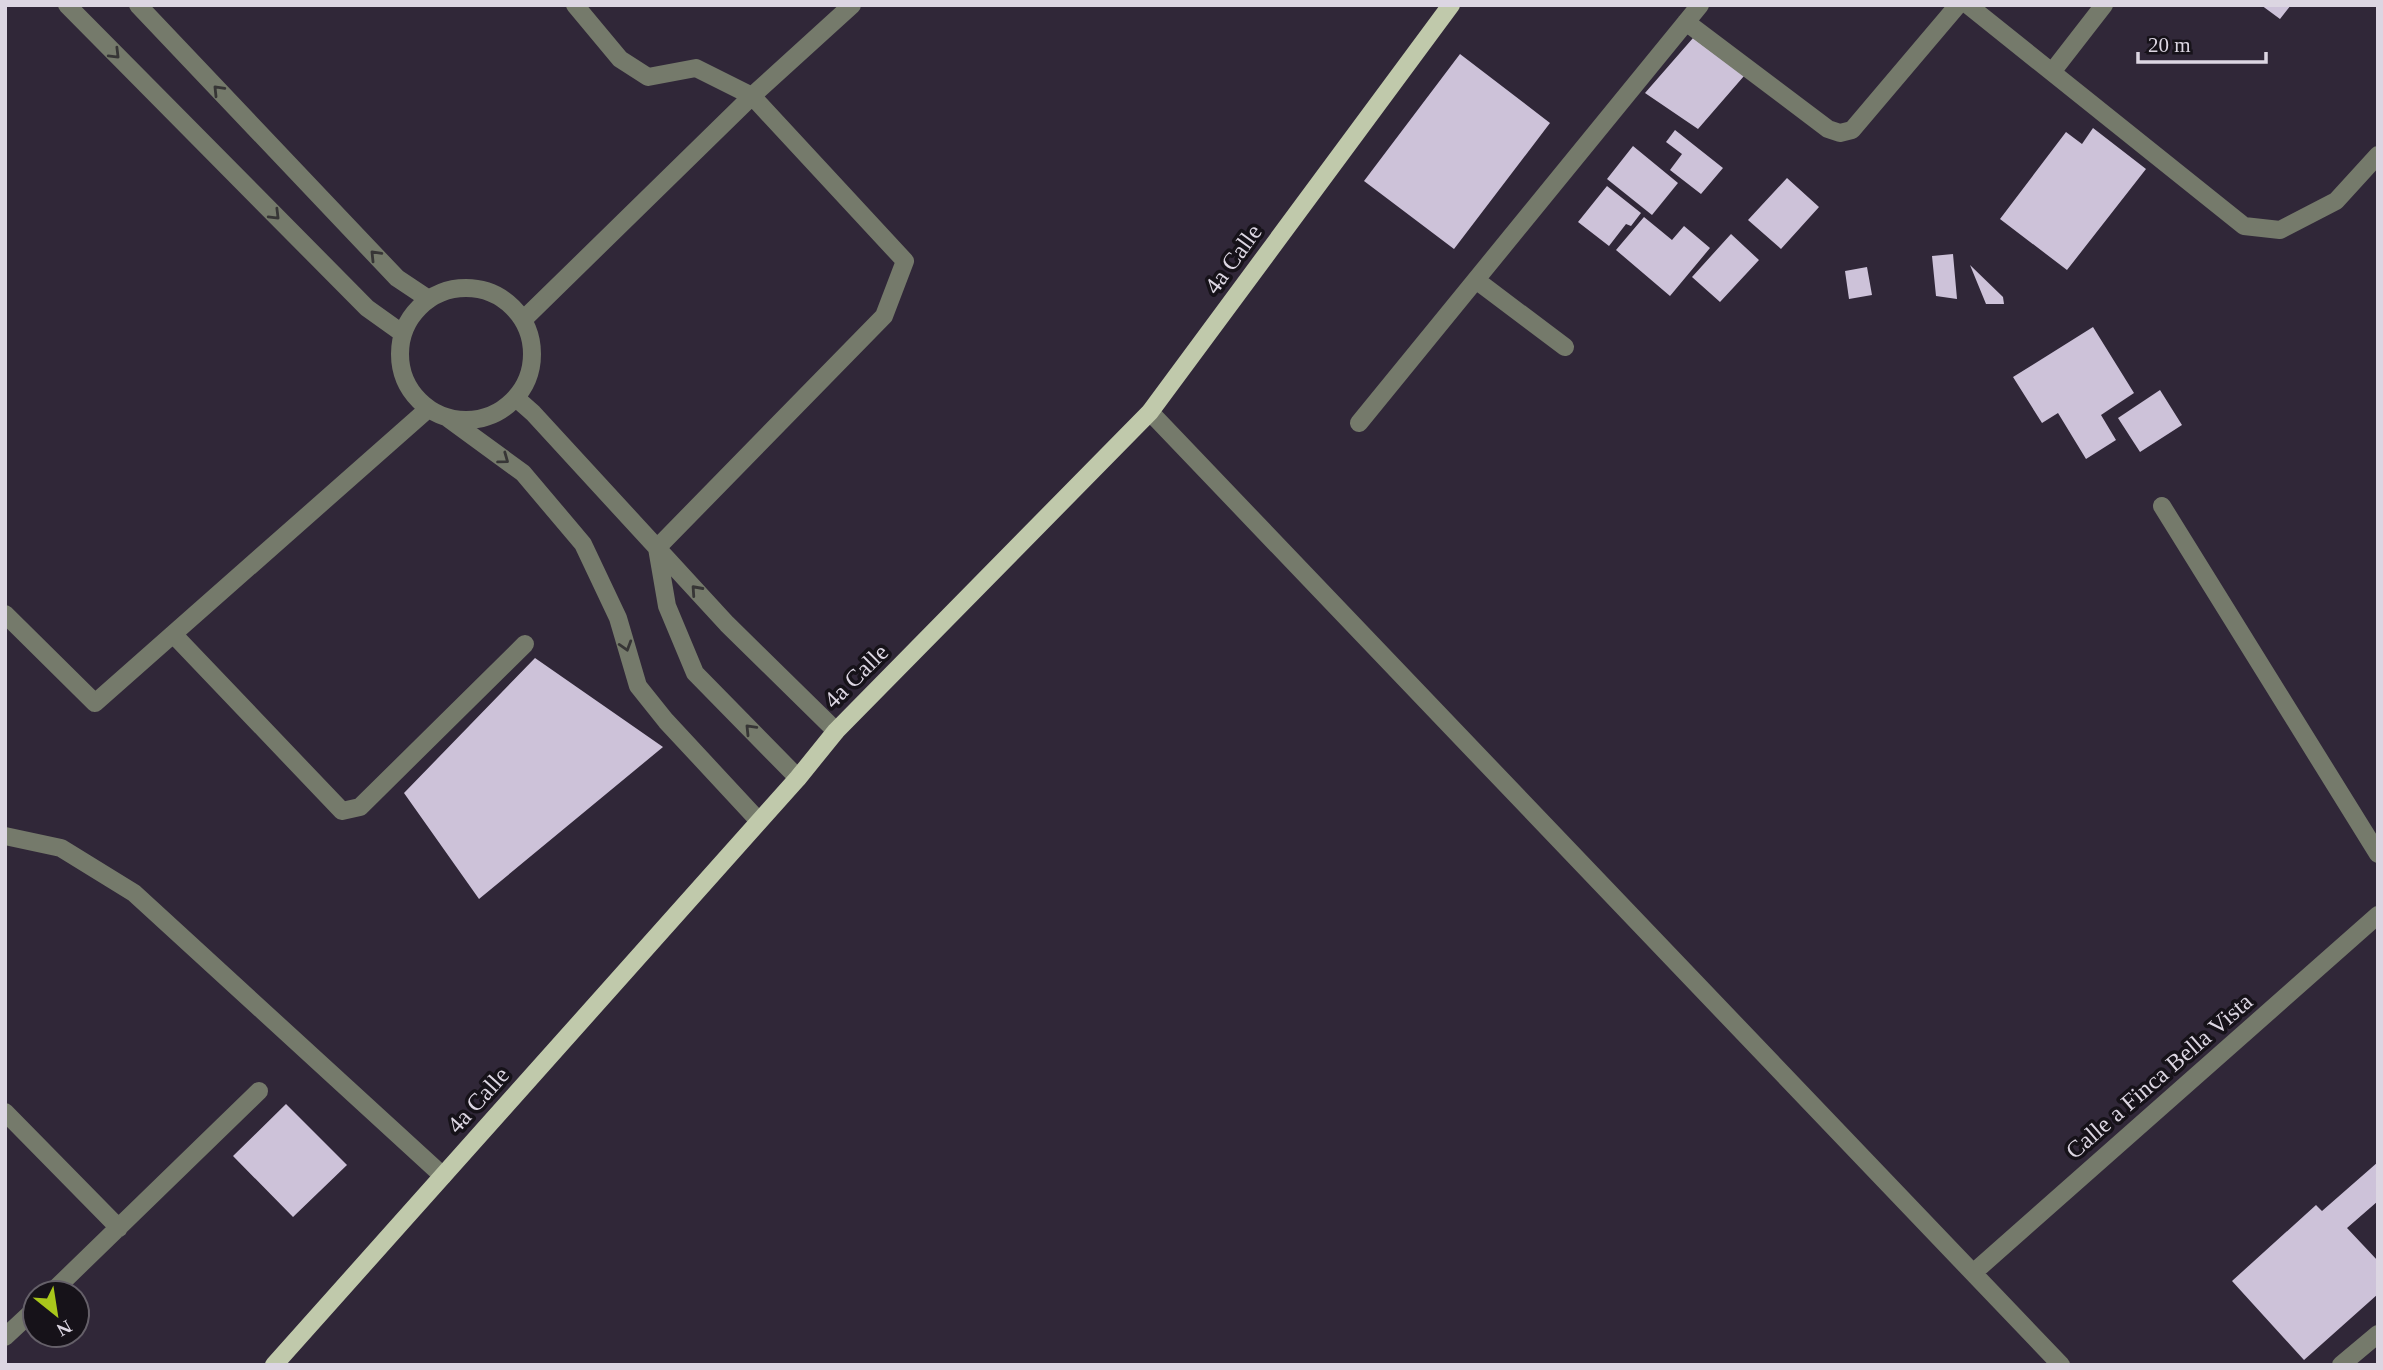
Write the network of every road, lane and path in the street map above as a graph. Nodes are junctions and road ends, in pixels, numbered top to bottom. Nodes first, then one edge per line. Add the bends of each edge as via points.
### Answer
1 (67, 5) edge
2 (138, 5) edge
3 (575, 5) edge
4 (852, 5) edge
5 (1451, 5) edge
6 (1700, 5) edge
7 (1958, 5) edge
8 (1968, 5) edge
9 (2104, 5) edge
10 (1686, 22) junction
11 (2052, 72) junction
12 (751, 96) junction
13 (2378, 155) edge
14 (1476, 279) junction
15 (427, 298) junction
16 (524, 319) junction
17 (402, 333) junction
18 (1565, 346) dead end
19 (516, 398) junction
20 (428, 409) junction
21 (1150, 412) junction
22 (449, 419) junction
23 (1359, 423) dead end
24 (2162, 506) dead end
25 (657, 548) junction
26 (5, 614) edge
27 (174, 635) junction
28 (525, 644) dead end
29 (836, 731) junction
30 (798, 778) junction
31 (759, 821) junction
32 (5, 836) edge
33 (2378, 854) edge
34 (2378, 915) edge
35 (259, 1091) dead end
36 (5, 1112) edge
37 (443, 1175) junction
38 (120, 1228) junction
39 (1973, 1273) junction
40 (66, 1279) edge
41 (21, 1322) edge
42 (2378, 1334) edge
43 (5, 1337) edge
44 (274, 1365) edge
45 (2061, 1365) edge
46 (2341, 1365) edge

1 -> 17 street via 367,308
15 -> 2 street via 397,278
3 - 12 street via 620,59 648,77 696,68
4 - 12 street
5 - 21 main road, 4a Calle
6 - 10 street
7 - 10 street via 1852,130 1840,133 1828,129
8 - 11 street
9 - 11 street
10 - 14 street
11 - 13 street via 2244,226 2280,230 2336,201
12 - 16 street
12 - 25 street via 905,261 884,316
14 - 18 street
14 - 23 street
15 - 16 street via 457,287 480,288 508,301
15 - 17 street
16 - 19 street via 533,360
17 - 20 street via 398,356 402,375 413,396
19 - 22 street via 496,413 474,420
19 - 25 street
20 - 22 street
20 - 27 street
21 - 29 main road, 4a Calle
21 - 39 street
22 -> 31 street via 523,473 583,544 618,618 638,686
24 - 33 street
29 -> 25 street
30 -> 25 street via 695,673 667,606
26 - 27 street via 94,703
27 - 28 street via 342,811 360,807
29 - 30 main road, 4a Calle
30 - 31 main road, 4a Calle
31 - 37 main road, 4a Calle
32 - 37 street via 61,848 134,893
34 - 39 street, Calle a Finca Bella Vista
35 - 38 street
36 - 38 street
37 - 44 main road, 4a Calle
38 - 40 street
39 - 45 street
41 - 43 street
42 - 46 street

